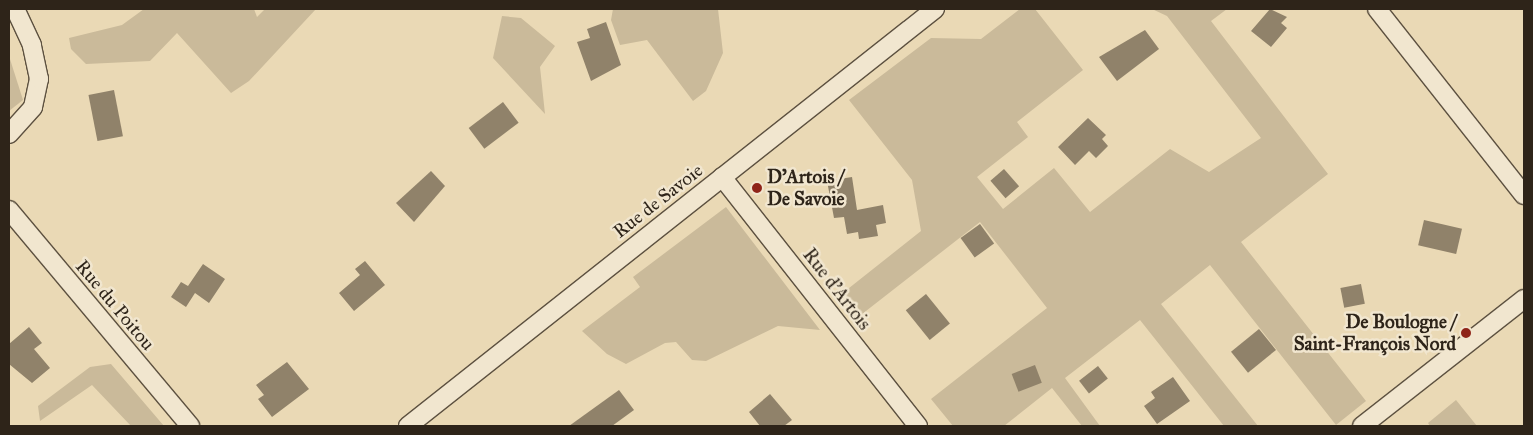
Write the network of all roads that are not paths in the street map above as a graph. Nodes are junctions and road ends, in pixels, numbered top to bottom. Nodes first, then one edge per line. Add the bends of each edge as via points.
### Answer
1 (15, 9) edge
2 (935, 9) edge
3 (1377, 9) edge
4 (9, 134) edge
5 (722, 177) junction
6 (1524, 195) edge
7 (9, 210) edge
8 (1524, 299) edge
9 (190, 426) edge
10 (408, 426) edge
11 (918, 426) edge
12 (1362, 426) edge

1 - 4 street via 32,45 39,79 33,107
2 - 5 street, Rue de Savoie
3 - 6 street
5 - 10 street, Rue de Savoie
5 - 11 street, Rue d'Artois
7 - 9 street, Rue du Poitou
8 - 12 street

